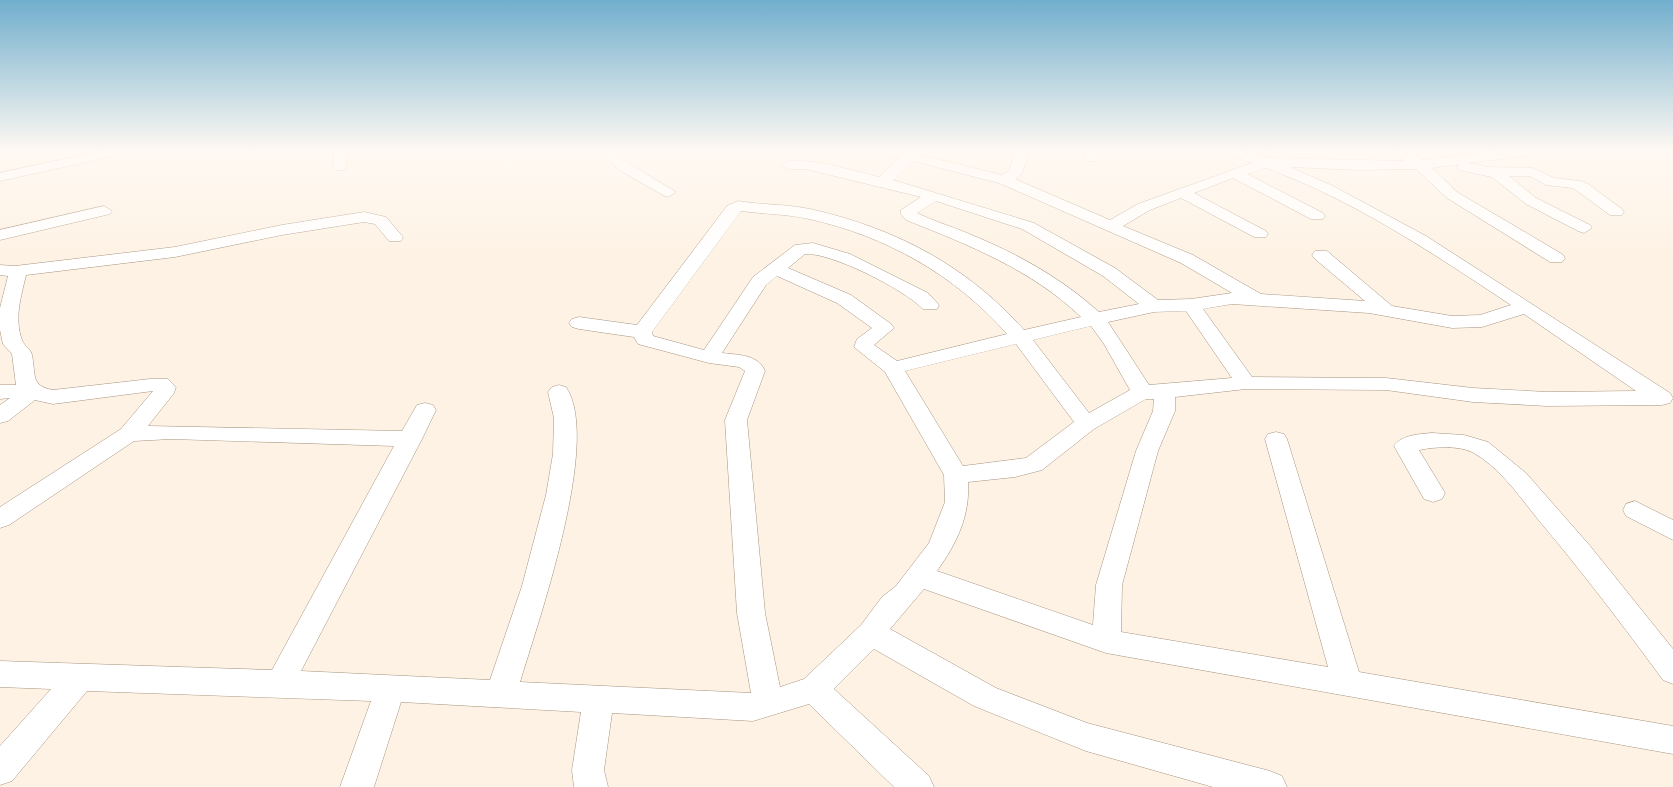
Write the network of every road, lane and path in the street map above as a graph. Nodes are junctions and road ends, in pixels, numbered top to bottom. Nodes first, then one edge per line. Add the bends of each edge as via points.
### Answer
1 (659, 187) edge
2 (900, 187) edge
3 (1020, 187) edge
4 (1198, 187) edge
5 (1260, 187) edge
6 (1322, 187) edge
7 (1443, 187) edge
8 (1514, 187) edge
9 (1581, 187) edge
10 (668, 192) dead end
11 (1182, 193) junction
12 (935, 196) junction
13 (1068, 207) junction
14 (104, 211) dead end
15 (1616, 212) dead end
16 (1316, 216) dead end
17 (1028, 226) junction
18 (1111, 226) junction
19 (1584, 228) dead end
20 (1260, 234) dead end
21 (0, 235) edge
22 (396, 236) dead end
23 (1321, 255) dead end
24 (1556, 258) dead end
25 (776, 269) junction
26 (7, 271) edge
27 (1254, 298) junction
28 (930, 305) dead end
29 (1192, 305) junction
30 (1154, 306) junction
31 (1384, 308) junction
32 (1525, 308) junction
33 (1095, 319) junction
34 (579, 323) dead end
35 (642, 332) junction
36 (1020, 338) junction
37 (709, 357) junction
38 (893, 368) junction
39 (1246, 383) junction
40 (33, 391) junction
41 (0, 392) edge
42 (559, 392) dead end
43 (1154, 392) junction
44 (1667, 400) edge
45 (425, 410) dead end
46 (0, 416) edge
47 (1086, 424) junction
48 (129, 434) junction
49 (411, 439) junction
50 (1276, 439) dead end
51 (956, 475) junction
52 (1433, 493) dead end
53 (1635, 510) dead end
54 (0, 519) edge
55 (1673, 531) edge
56 (921, 575) junction
57 (871, 633) junction
58 (1106, 641) junction
59 (1673, 671) edge
60 (0, 674) edge
61 (80, 678) junction
62 (1347, 682) junction
63 (280, 683) junction
64 (391, 688) junction
65 (814, 689) junction
66 (501, 694) junction
67 (598, 700) junction
68 (768, 704) junction
69 (1673, 740) edge
70 (0, 770) edge
71 (357, 787) edge
72 (590, 787) edge
73 (917, 787) edge
74 (1270, 787) edge

1 - 10 street
2 - 12 street
3 - 13 street
4 - 11 street
5 - 16 street
6 - 32 street via 1375,212 1456,260
7 - 24 street
8 - 19 street via 1531,201
9 - 15 street
11 - 18 street via 1144,207
11 - 20 street
12 - 17 street
12 - 33 street via 909,210 908,214 1027,267 1067,294
13 - 17 street
13 - 18 street
14 - 21 street
17 - 30 street via 1108,272
18 - 27 street via 1187,259
22 - 26 street via 380,220 364,217 175,252
23 - 31 street
25 - 28 street via 800,249 814,247 850,260 922,297
25 - 37 street via 759,281
25 - 38 street via 844,299 884,328 864,343 864,347
26 - 40 street via 18,274 7,320 14,344 22,353 25,383
27 - 29 street
27 - 31 street
29 - 30 street
29 - 39 street
30 - 33 street
31 - 32 street via 1429,319 1471,323
32 - 44 street
33 - 36 street
33 - 43 street
34 - 35 street
35 - 36 street via 733,208 738,206 808,214 890,240 957,277 978,293
35 - 37 street via 645,340
36 - 38 street
36 - 47 street
37 - 68 street via 745,362 754,371 736,420 751,613
38 - 51 street
39 - 43 street
39 - 44 street via 1386,384 1473,395
40 - 41 street
40 - 46 street
40 - 48 street via 52,397 161,384 165,387
42 - 66 street via 565,416 563,466 550,531
43 - 47 street
43 - 58 street via 1164,411 1146,451 1110,585
45 - 49 street
47 - 51 street via 1034,464
48 - 49 street via 171,432
48 - 54 street
49 - 63 street
50 - 62 street
51 - 56 street via 957,502 950,523 940,547
52 - 59 street via 1406,446 1421,442 1469,442 1492,456 1527,489 1605,580
53 - 55 street
56 - 57 street
56 - 58 street via 939,585
57 - 65 street
57 - 74 street via 986,697 1086,737
58 - 62 street
60 - 61 street
61 - 63 street
61 - 70 street
62 - 69 street
63 - 64 street
64 - 66 street
64 - 71 street
65 - 68 street
65 - 73 street
66 - 67 street
67 - 68 street via 753,707
67 - 72 street via 588,770

